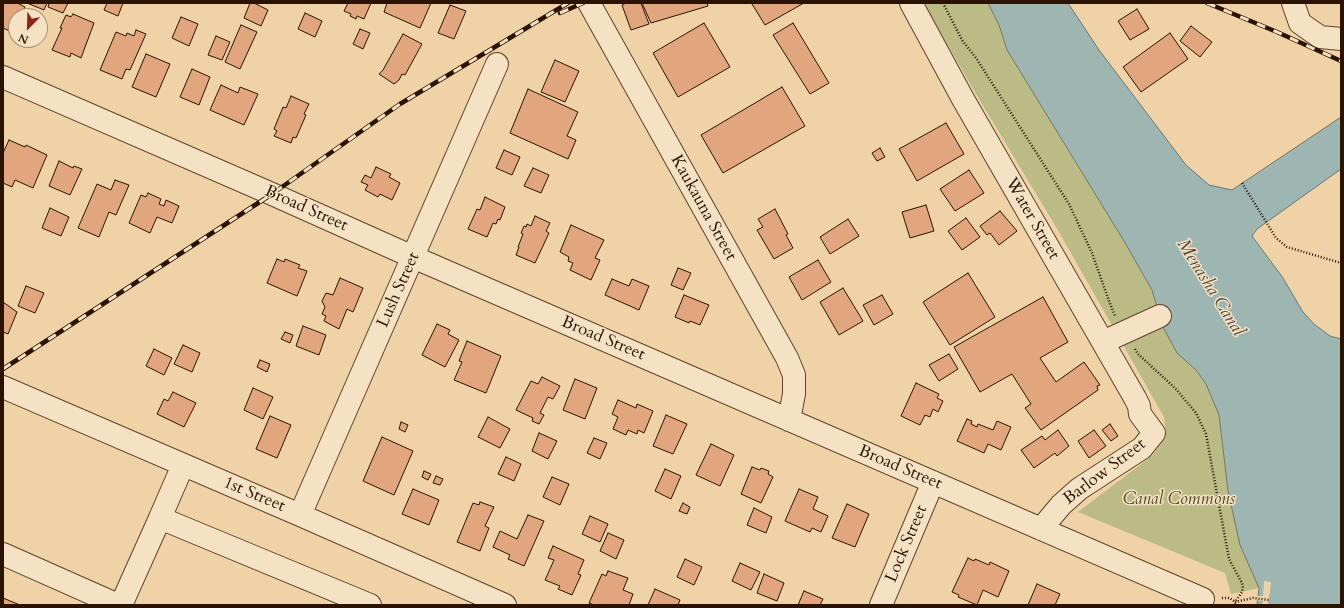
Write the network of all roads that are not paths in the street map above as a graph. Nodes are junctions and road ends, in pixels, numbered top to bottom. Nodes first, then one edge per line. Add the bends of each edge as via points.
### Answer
1 (589, 3) edge
2 (911, 3) edge
3 (1293, 3) edge
4 (1341, 39) edge
5 (496, 64) dead end
6 (3, 77) edge
7 (413, 257) junction
8 (1160, 316) dead end
9 (1103, 342) junction
10 (3, 387) edge
11 (789, 420) junction
12 (1154, 433) joint
13 (183, 465) junction
14 (933, 482) junction
15 (300, 515) junction
16 (160, 518) junction
17 (1041, 529) junction
18 (3, 554) edge
19 (1203, 598) dead end
20 (119, 605) edge
21 (370, 605) edge
22 (505, 605) edge
23 (881, 605) edge

1 - 11 street, Kaukauna Street via 787,358 794,375 794,394
2 - 9 street, Water Street via 967,106
3 - 4 street via 1300,23 1320,37
5 - 7 street, Lush Street
6 - 7 street, Broad Street
7 - 11 street, Broad Street
7 - 15 street, Lush Street
8 - 9 street
9 - 12 street, Water Street via 1135,398 1140,414
10 - 13 street, 1st Street
11 - 14 street, Broad Street
12 - 17 street, Barlow Street via 1142,448 1079,489 1061,505
13 - 15 street, 1st Street
13 - 16 street
14 - 17 street, Broad Street
14 - 23 street, Lock Street
15 - 22 street, 1st Street
16 - 20 street
16 - 21 street
17 - 19 street, Broad Street
18 - 20 street

